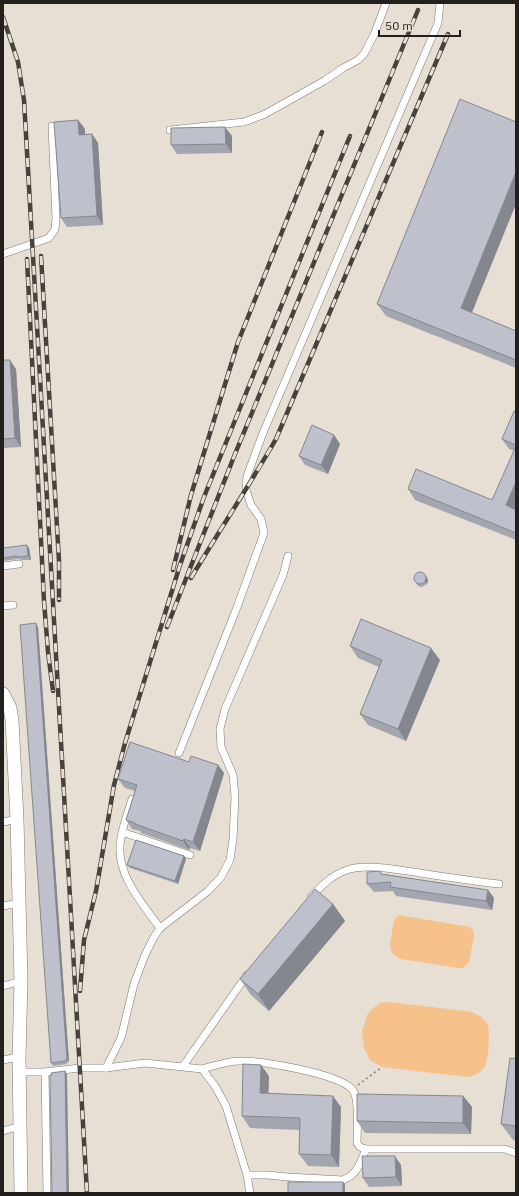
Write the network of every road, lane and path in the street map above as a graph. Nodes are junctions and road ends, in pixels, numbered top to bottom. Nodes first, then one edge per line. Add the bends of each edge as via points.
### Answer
1 (386, 3) edge
2 (440, 3) edge
3 (52, 126) dead end
4 (170, 130) edge
5 (3, 254) edge
6 (288, 556) dead end
7 (18, 564) dead end
8 (3, 566) edge
9 (13, 605) dead end
10 (3, 606) edge
11 (3, 694) edge
12 (179, 753) dead end
13 (132, 799) edge
14 (17, 819) junction
15 (3, 822) edge
16 (122, 832) junction
17 (190, 855) dead end
18 (498, 884) dead end
19 (307, 902) edge
20 (19, 903) junction
21 (3, 906) edge
22 (160, 928) junction
23 (252, 968) edge
24 (20, 982) junction
25 (3, 986) edge
26 (19, 1057) junction
27 (3, 1060) edge
28 (183, 1066) junction
29 (382, 1067) dead end
30 (106, 1068) junction
31 (202, 1069) junction
32 (20, 1072) junction
33 (46, 1072) junction
34 (353, 1089) junction
35 (20, 1126) junction
36 (3, 1131) edge
37 (366, 1149) junction
38 (516, 1153) edge
39 (247, 1175) junction
40 (21, 1193) edge
41 (47, 1193) edge
42 (250, 1193) edge

1 - 4 lane via 364,54 324,82 265,114 244,122
2 - 12 lane via 438,22 247,476 246,490 251,505 261,519 264,533
3 - 5 lane via 55,229 49,238
6 - 22 lane via 283,576 225,709 220,729 221,747 233,775 235,797 230,860 221,877 208,891
7 - 8 lane
9 - 10 lane
11 - 14 street via 10,708 12,720 11,744
13 - 16 lane
14 - 15 lane
14 - 20 street
16 - 17 lane
16 - 22 lane via 120,861 124,873 143,906
18 - 19 lane via 361,867 332,877
20 - 21 lane
20 - 24 street
22 - 30 lane via 145,955 134,984 121,1038
23 - 28 lane
24 - 25 lane
24 - 26 street
26 - 27 lane
26 - 32 street
28 - 30 lane via 145,1063
28 - 31 lane
29 - 34 path
30 - 33 lane
31 - 34 lane via 239,1061 265,1062 338,1080
31 - 39 lane via 226,1106
32 - 33 lane
32 - 35 street
33 - 41 lane
34 - 37 lane via 357,1102 357,1143
35 - 36 lane
35 - 40 street
37 - 38 lane via 504,1149
37 - 39 lane via 356,1172 343,1180
39 - 42 lane

